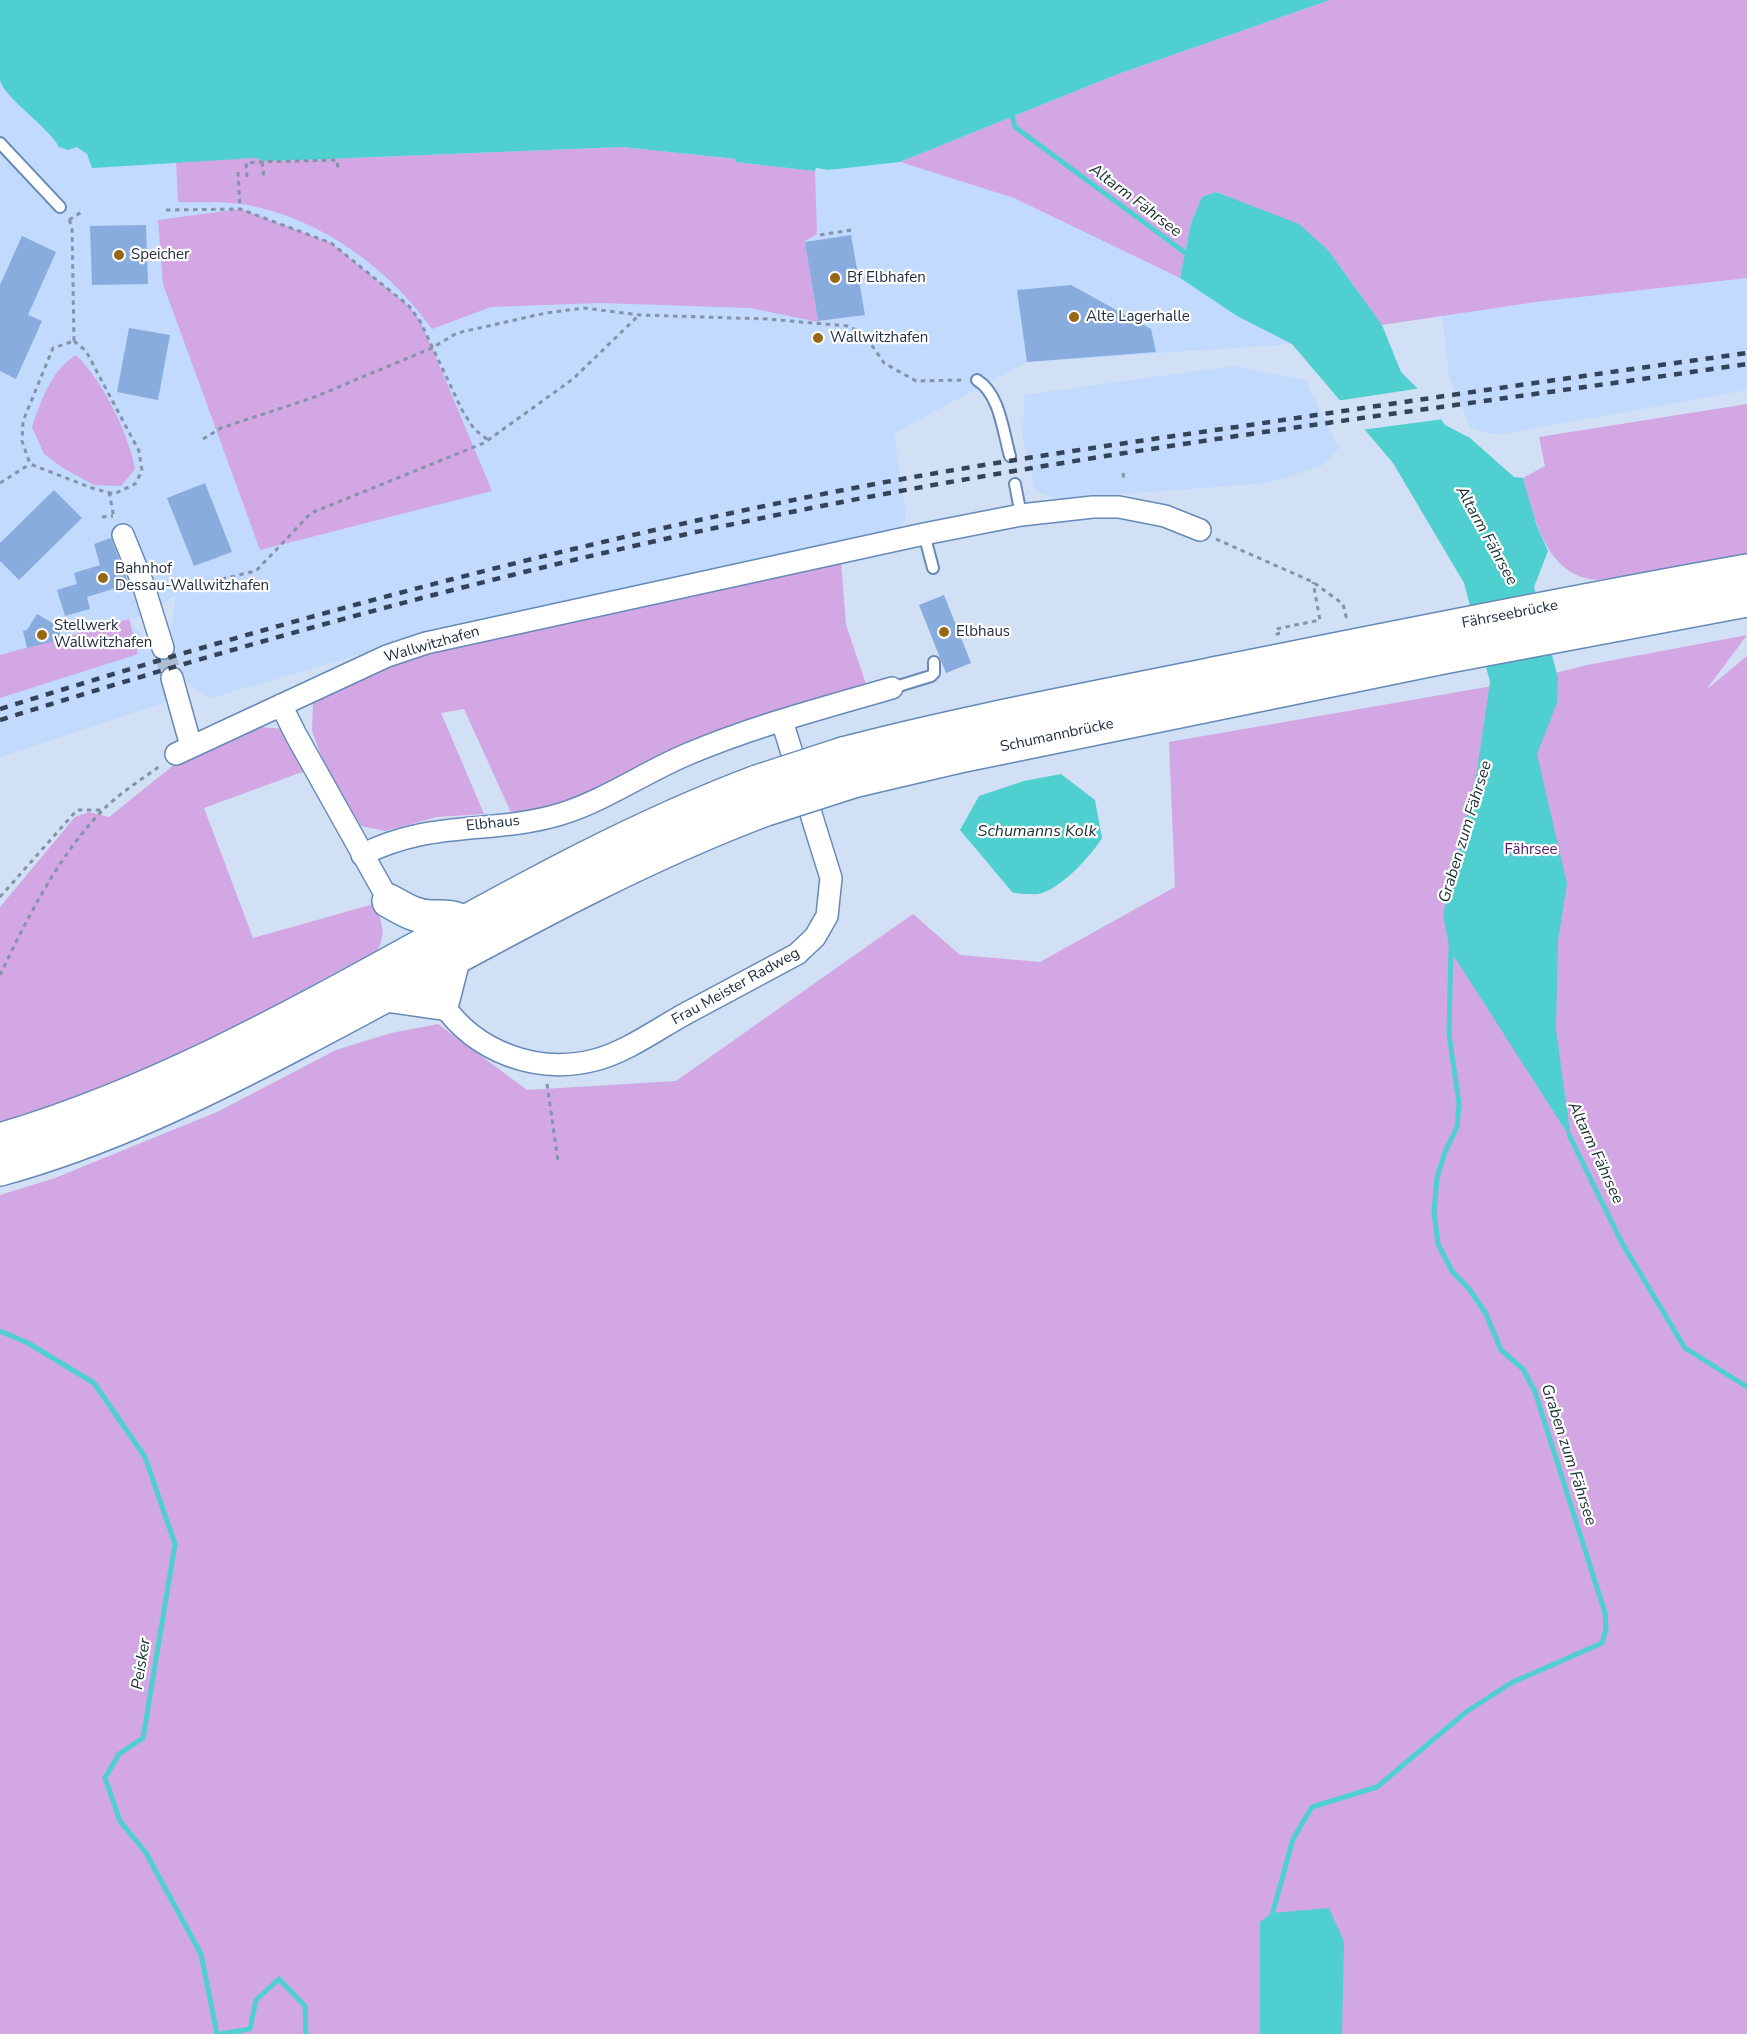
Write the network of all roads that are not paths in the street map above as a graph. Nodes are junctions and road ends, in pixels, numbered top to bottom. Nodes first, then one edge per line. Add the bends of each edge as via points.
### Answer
1 (0, 143) edge
2 (60, 207) dead end
3 (977, 380) road end
4 (1010, 456) dead end
5 (1016, 484) dead end
6 (1022, 515) junction
7 (1200, 530) road end
8 (924, 534) junction
9 (123, 535) dead end
10 (933, 568) dead end
11 (1747, 571) edge
12 (1747, 600) edge
13 (1591, 613) junction
14 (1438, 644) junction
15 (163, 648) tunnel mouth
16 (934, 662) dead end
17 (172, 678) tunnel mouth
18 (892, 688) joint
19 (1147, 703) junction
20 (281, 705) junction
21 (782, 721) junction
22 (762, 795) junction
23 (362, 855) junction
24 (389, 901) junction
25 (464, 922) junction
26 (401, 956) junction
27 (453, 960) junction
28 (386, 995) junction
29 (442, 1003) junction
30 (0, 1140) edge
31 (0, 1169) edge

1 - 2 lane
3 - 4 lane via 986,385 993,400
5 - 6 lane
6 - 7 street, Wallwitzhafen via 1119,507 1165,516
6 - 8 street, Wallwitzhafen
8 - 10 lane
8 - 20 street, Wallwitzhafen via 426,643 387,656
9 - 15 street
11 - 13 highway
12 - 13 highway
13 - 14 highway, Fährseebrücke
14 - 19 highway
14 - 19 highway via 1352,647
16 - 18 lane via 934,673 930,676
17 - 20 street, Wallwitzhafen via 184,750
18 - 21 street, Elbhaus
19 - 22 highway, Schumannbrücke, bridge via 848,767
20 - 23 street
21 - 23 street, Elbhaus via 686,755 560,814 428,832
21 - 29 street via 831,878 831,903 815,937 797,954 617,1051 579,1063 544,1064 496,1051 465,1030
22 - 25 highway via 627,836
22 - 27 highway
23 - 24 street
24 - 25 highway via 408,912 429,917 448,915
24 - 26 highway via 398,926
25 - 26 highway
26 - 30 highway via 173,1076 72,1117
27 - 28 highway
27 - 29 highway
28 - 29 highway
28 - 31 highway via 193,1096 108,1132

